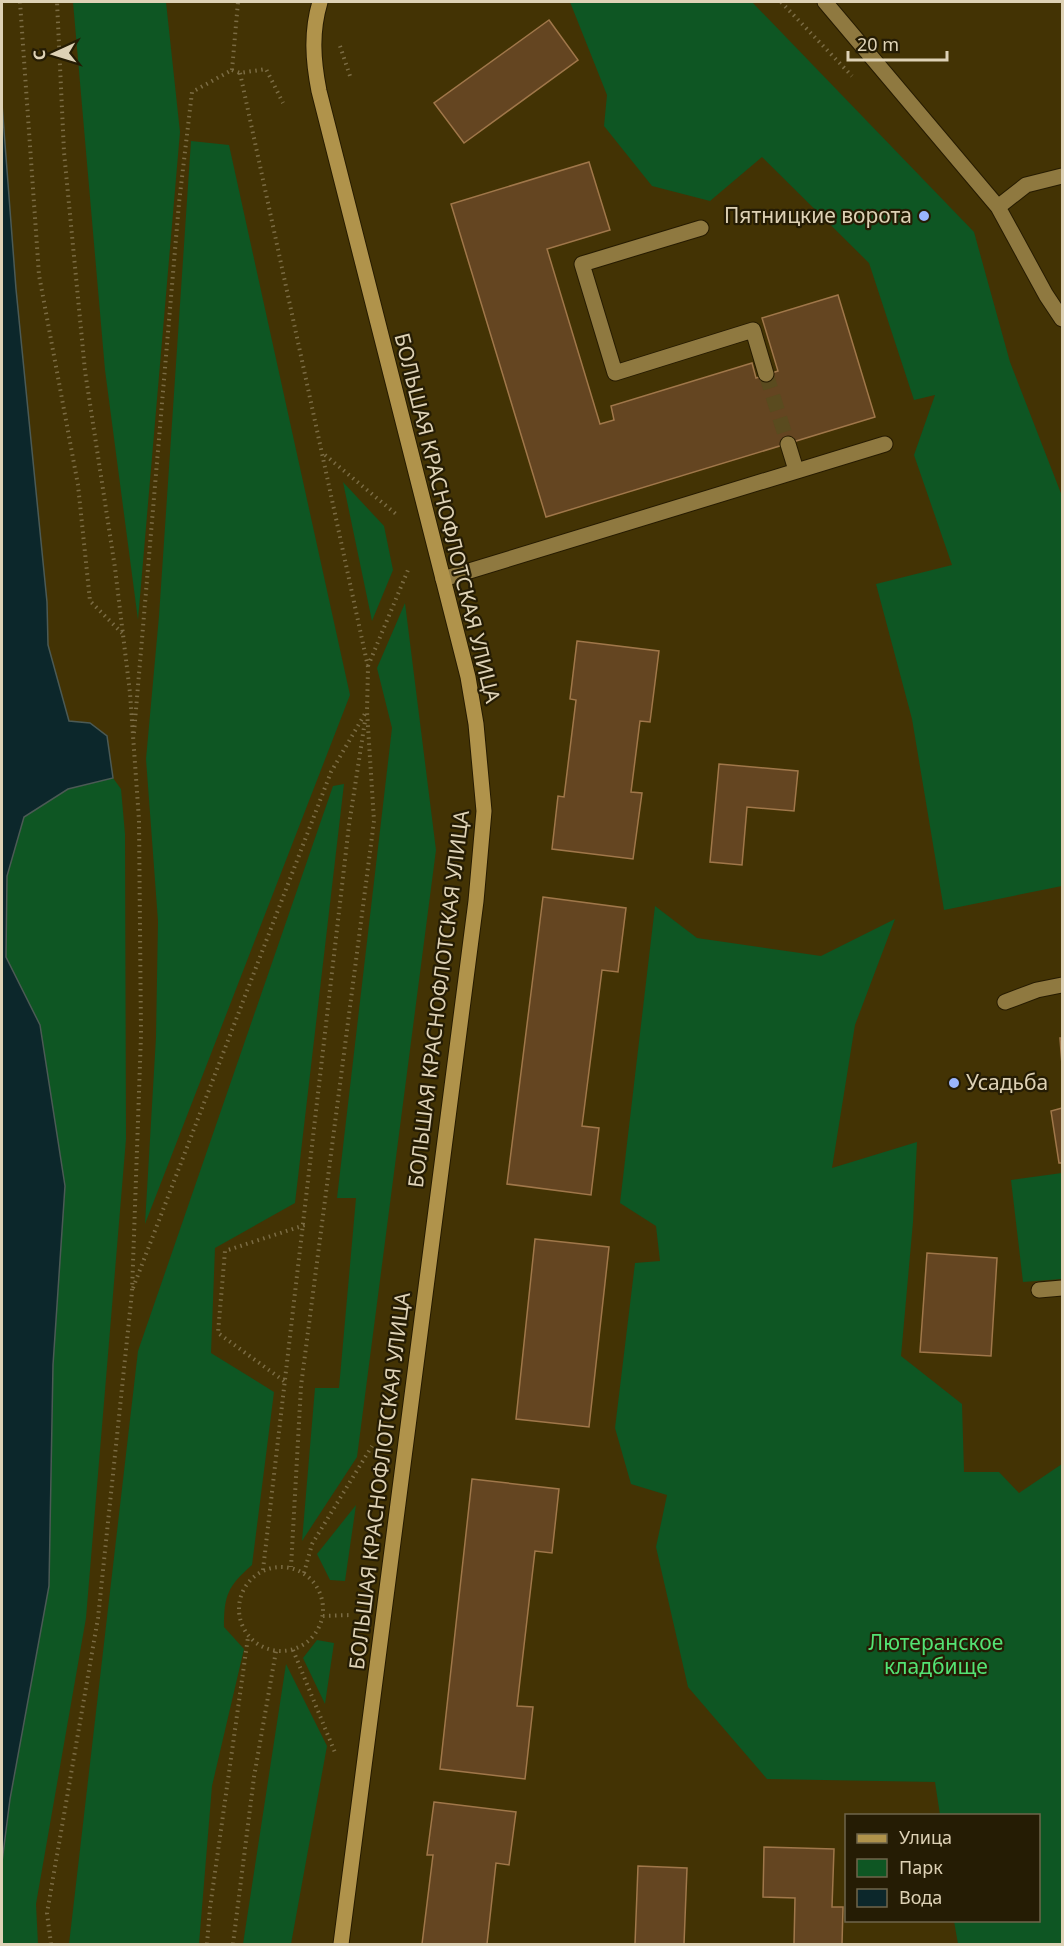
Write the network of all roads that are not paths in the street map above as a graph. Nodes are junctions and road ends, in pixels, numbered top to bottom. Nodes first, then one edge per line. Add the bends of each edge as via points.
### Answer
1 (320, 2) edge
2 (825, 2) edge
3 (1062, 176) edge
4 (998, 207) junction
5 (701, 228) dead end
6 (1062, 319) edge
7 (766, 375) tunnel mouth
8 (788, 444) tunnel mouth
9 (885, 444) dead end
10 (796, 471) junction
11 (443, 579) junction
12 (1062, 984) edge
13 (1005, 1002) dead end
14 (1062, 1288) edge
15 (1039, 1290) dead end
16 (341, 1944) edge

1 - 11 main road, БОЛЬШАЯ КРАСНОФЛОТСКАЯ УЛИЦА via 314,20 313,56 319,92
2 - 4 street
3 - 4 street via 1026,185
4 - 6 street
5 - 7 street via 582,264 615,373 753,330
8 - 10 street
9 - 10 street
10 - 11 street
11 - 16 main road, БОЛЬШАЯ КРАСНОФЛОТСКАЯ УЛИЦА via 468,676 484,812 476,901
12 - 13 street
14 - 15 street

